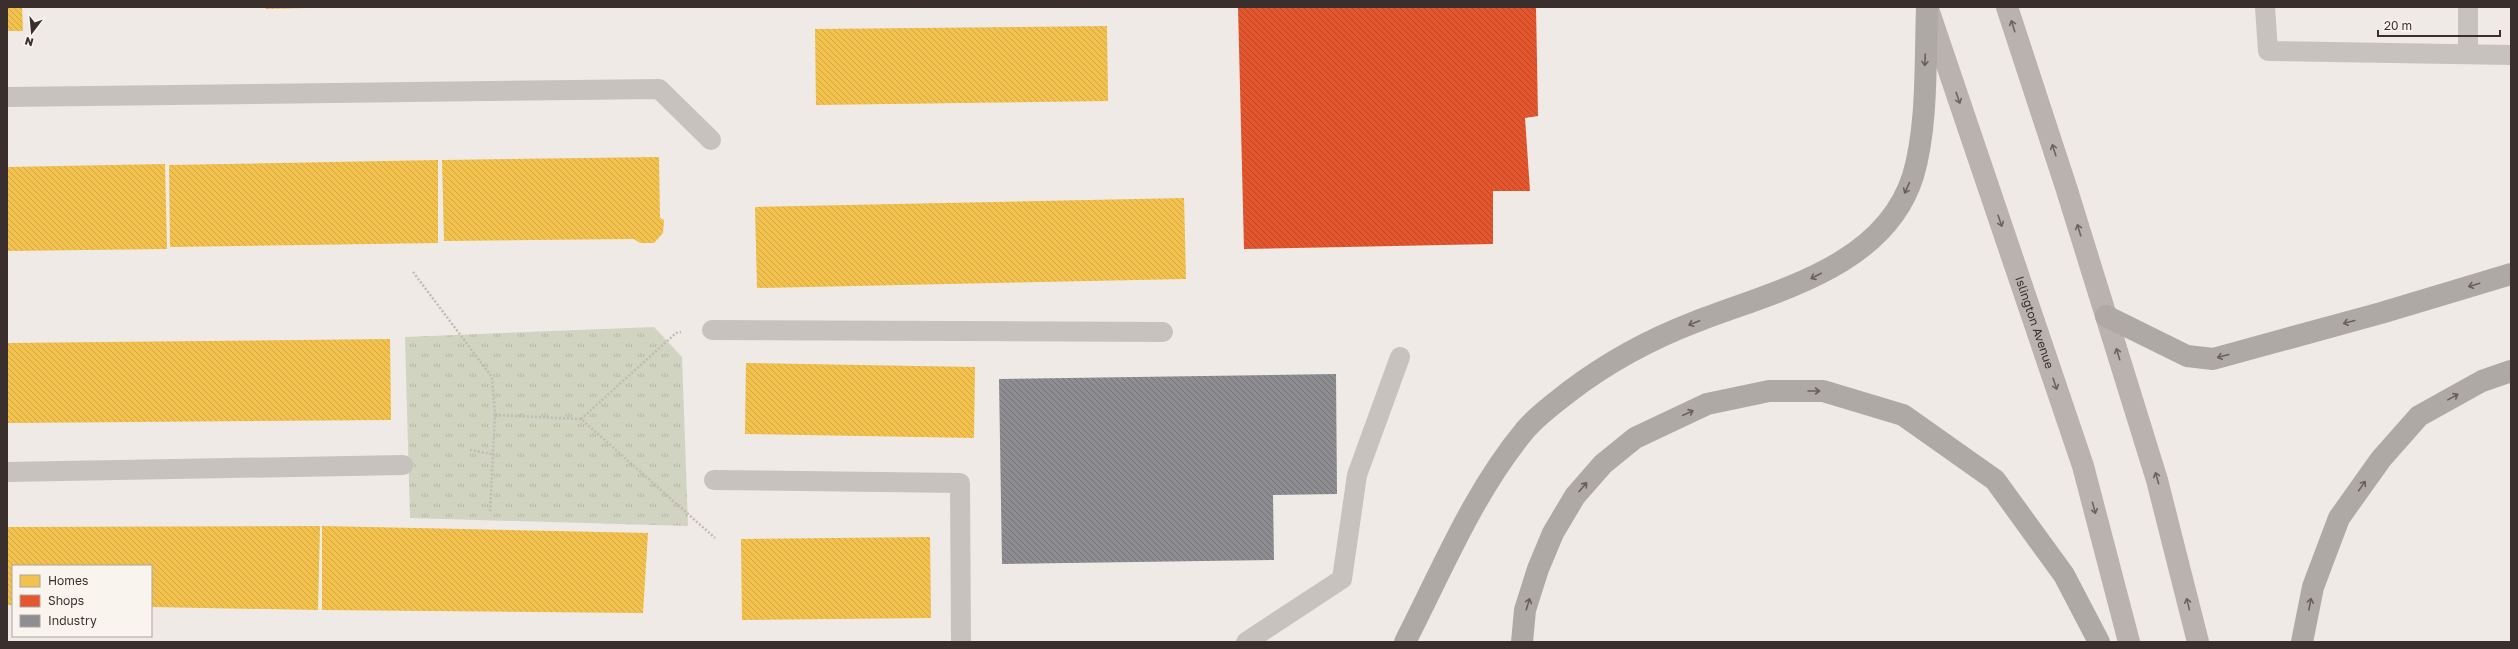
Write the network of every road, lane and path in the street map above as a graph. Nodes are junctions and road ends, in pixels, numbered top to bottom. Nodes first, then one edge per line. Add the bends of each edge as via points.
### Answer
1 (1927, 7) edge
2 (2007, 7) edge
3 (2265, 7) edge
4 (2468, 7) edge
5 (2468, 54) junction
6 (2511, 55) edge
7 (7, 97) edge
8 (711, 140) dead end
9 (413, 272) dead end
10 (2511, 274) edge
11 (2106, 316) junction
12 (712, 330) joint
13 (1163, 332) dead end
14 (1400, 356) dead end
15 (2511, 371) edge
16 (495, 415) junction
17 (581, 419) junction
18 (470, 450) dead end
19 (492, 454) junction
20 (403, 465) dead end
21 (7, 472) edge
22 (714, 480) dead end
23 (490, 512) dead end
24 (715, 538) dead end
25 (961, 642) edge
26 (1246, 642) edge
27 (1406, 642) edge
28 (1522, 642) edge
29 (2099, 642) edge
30 (2129, 642) edge
31 (2198, 642) edge
32 (2302, 642) edge

1 -> 27 highway via 1920,145 1912,178 1901,203 1880,232 1816,277 1693,323 1624,356 1571,391 1528,428 1485,485
1 -> 30 main road, Islington Avenue via 2083,466
11 -> 2 main road
3 - 5 lane via 2268,51
4 - 5 lane
5 - 6 lane
7 - 8 lane via 659,89
9 - 16 path via 492,377
10 -> 11 highway via 2213,359 2187,356
31 -> 11 main road via 2157,480
12 - 13 lane
12 - 17 path via 676,333
14 - 26 lane via 1357,475 1342,579
32 -> 15 highway via 2313,587 2339,518 2381,459 2419,416 2482,381
16 - 17 path
16 - 19 path
17 - 24 path
18 - 19 path
19 - 23 path
20 - 21 lane
22 - 25 lane via 960,483
28 -> 29 highway via 1525,610 1553,533 1575,496 1604,464 1634,438 1707,404 1769,391 1823,391 1903,415 1995,480 2064,575

